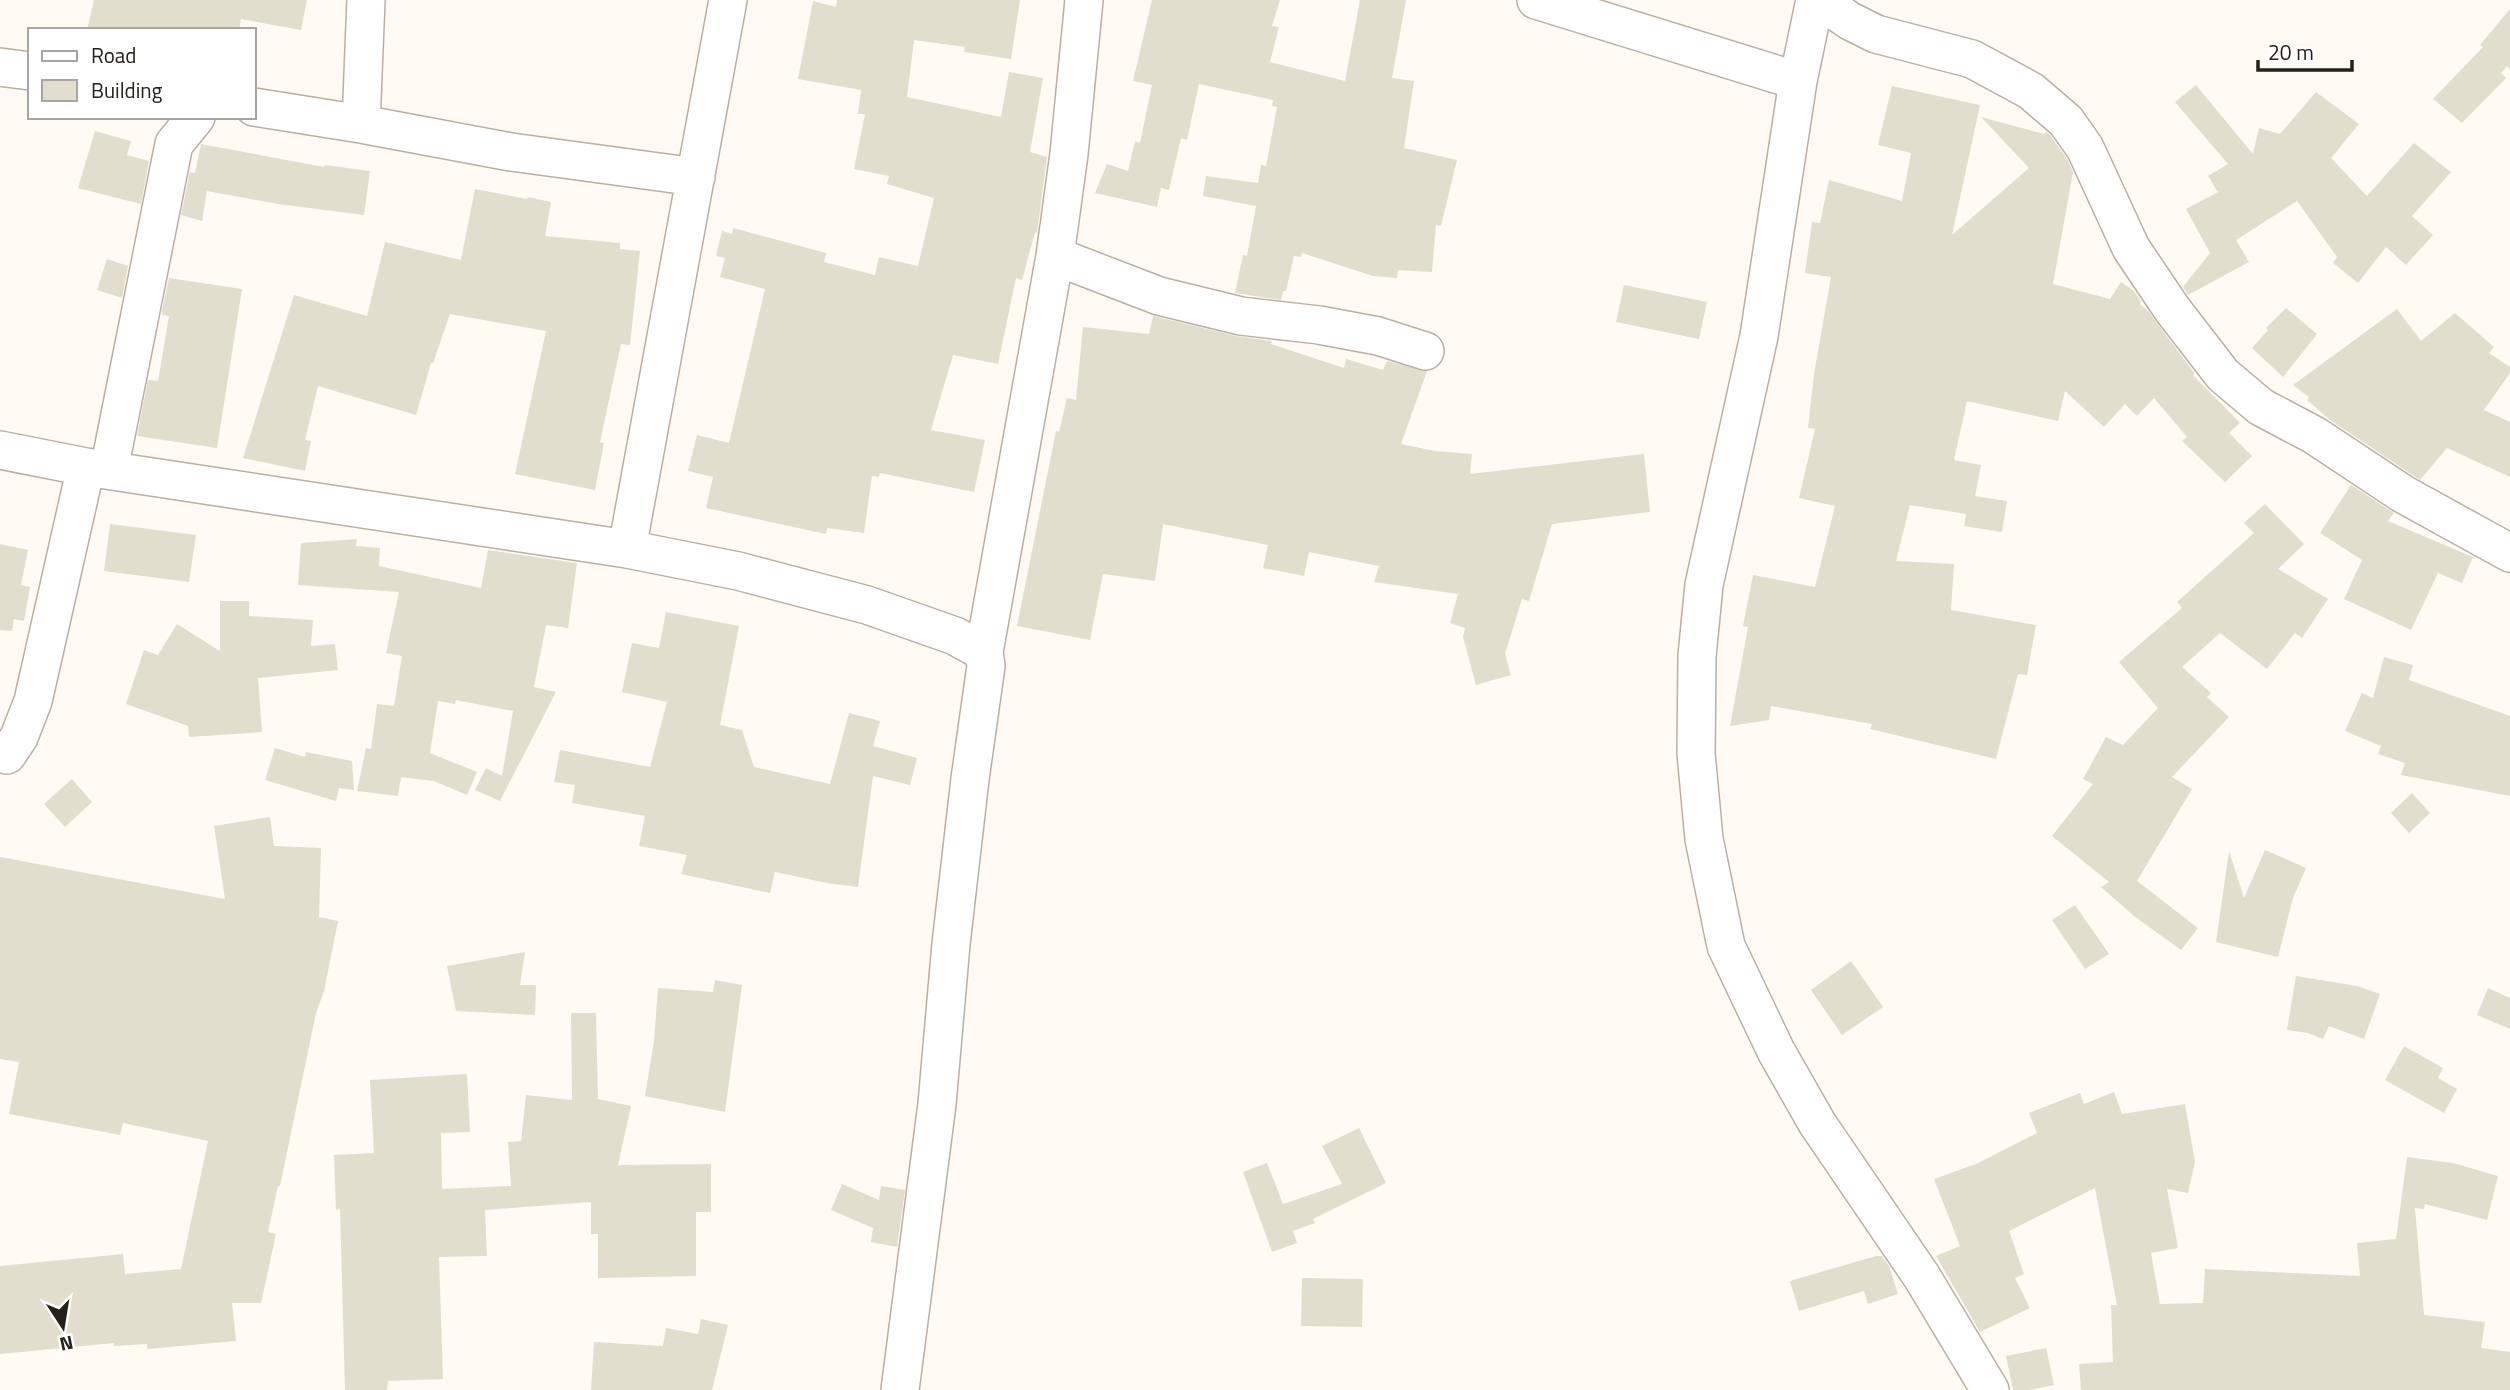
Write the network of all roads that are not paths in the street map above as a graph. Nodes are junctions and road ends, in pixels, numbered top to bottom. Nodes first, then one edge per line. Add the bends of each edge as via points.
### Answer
1 (366, 0) edge
2 (729, 0) edge
3 (1084, 0) edge
4 (1536, 0) edge
5 (1817, 0) edge
6 (0, 66) edge
7 (28, 71) edge
8 (1798, 81) junction
9 (256, 107) edge
10 (194, 119) edge
11 (361, 124) junction
12 (696, 177) junction
13 (1055, 256) junction
14 (1425, 351) dead end
15 (0, 450) edge
16 (97, 468) junction
17 (627, 549) junction
18 (2510, 553) edge
19 (984, 652) junction
20 (7, 755) dead end
21 (900, 1390) edge
22 (1990, 1390) edge

1 - 11 street
2 - 12 street
3 - 13 street
4 - 8 street
5 - 8 street
5 - 18 street via 1876,34 1972,59 2031,91 2066,121 2085,148 2131,248 2223,375 2261,407 2314,435 2414,501
6 - 7 street
8 - 22 street via 1759,336 1704,585 1697,656 1696,753 1704,839 1727,946 1776,1051 1817,1123 1922,1277
9 - 11 street
10 - 16 street via 174,144
11 - 12 street via 511,152
12 - 17 street
13 - 14 street via 1159,296 1241,316 1378,337
13 - 19 street
15 - 16 street
16 - 17 street
16 - 20 street via 33,701
17 - 19 street via 738,571 867,606 956,636
19 - 21 street via 937,1104

